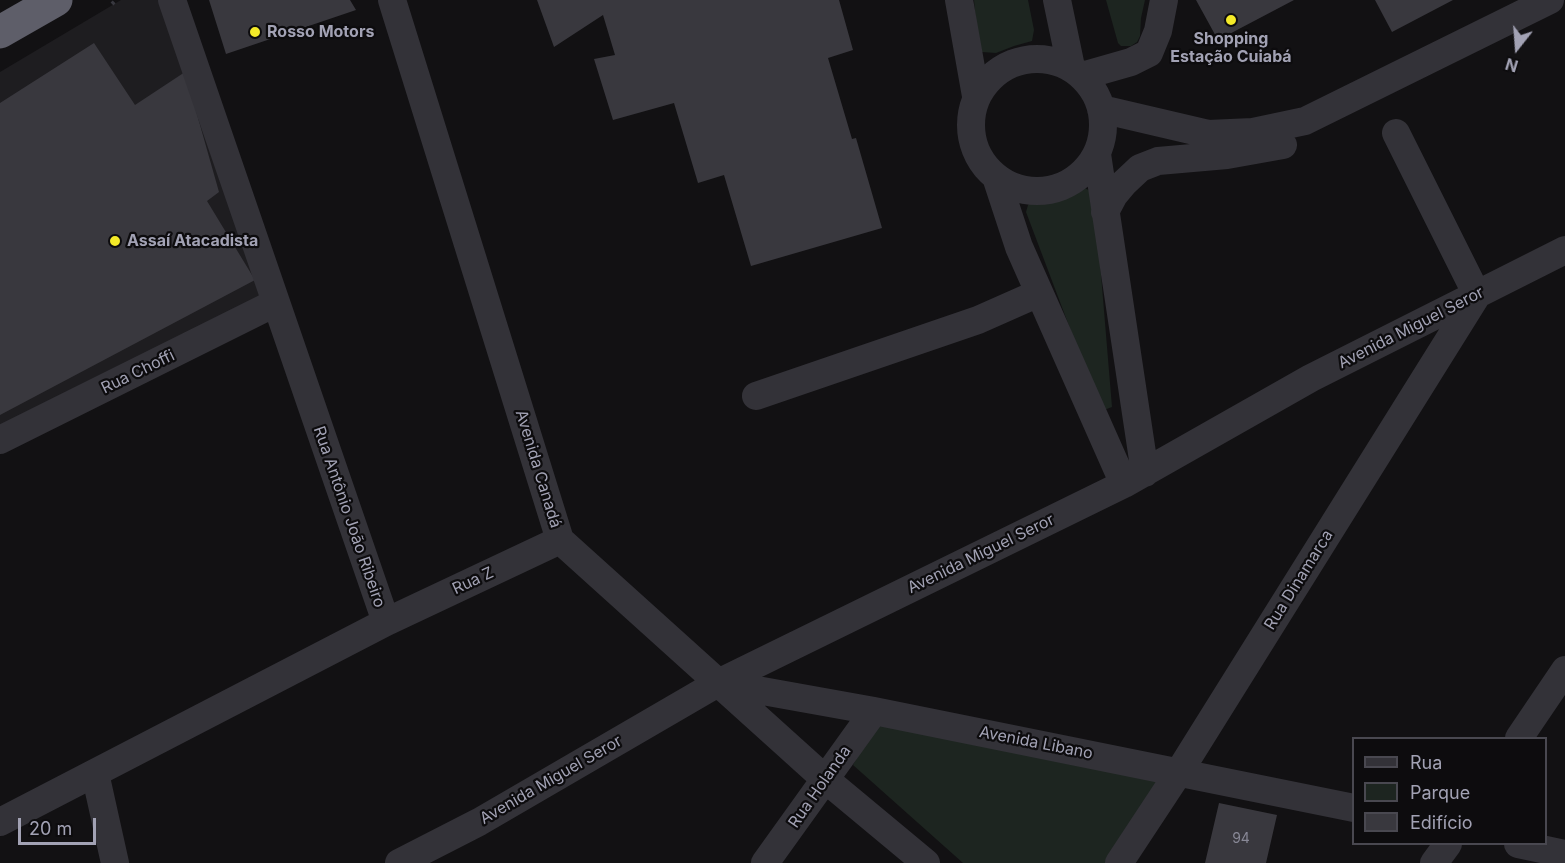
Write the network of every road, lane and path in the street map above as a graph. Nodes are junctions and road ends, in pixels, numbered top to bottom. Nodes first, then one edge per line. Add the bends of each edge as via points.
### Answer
1 (116, 0) edge
2 (172, 0) edge
3 (392, 0) edge
4 (959, 0) edge
5 (1057, 0) edge
6 (1164, 0) edge
7 (1550, 0) edge
8 (111, 3) dead end
9 (44, 7) edge
10 (0, 32) edge
11 (1076, 71) junction
12 (976, 96) junction
13 (1355, 97) junction
14 (1101, 109) junction
15 (1396, 133) dead end
16 (1097, 154) junction
17 (996, 177) junction
18 (1105, 212) junction
19 (1565, 250) edge
20 (1039, 293) junction
21 (1477, 295) junction
22 (275, 303) junction
23 (756, 396) dead end
24 (0, 440) edge
25 (1134, 478) junction
26 (560, 540) junction
27 (386, 622) junction
28 (1565, 670) edge
29 (718, 683) junction
30 (874, 711) junction
31 (1520, 737) edge
32 (1179, 772) junction
33 (95, 773) junction
34 (825, 779) junction
35 (1352, 808) edge
36 (0, 822) edge
37 (1447, 845) edge
38 (1527, 845) edge
39 (1565, 854) edge
40 (115, 863) edge
41 (399, 863) edge
42 (765, 863) edge
43 (926, 863) edge
44 (1119, 863) edge
45 (1434, 863) edge

1 - 8 path
2 - 22 street, Rua Antônio João Ribeiro
3 - 26 street, Avenida Canadá
4 - 12 street
5 - 11 street
6 - 11 street via 1149,53 1131,62
7 - 13 street
9 - 10 highway
11 - 12 street via 1044,59 1023,60 1004,66
11 - 14 street via 1094,91
12 - 17 street via 970,118 972,140 981,160
13 - 14 street via 1305,121 1252,132 1208,134
13 - 18 street via 1308,139 1263,150 1158,161 1140,168 1124,183
14 - 16 street via 1102,140
15 - 21 street
16 - 17 street via 1070,182 1052,189 1032,191
16 - 18 street
17 - 20 street via 1019,248
18 - 25 street
19 - 21 street, Avenida Miguel Seror
20 - 23 street via 978,320
20 - 25 street
21 - 25 street, Avenida Miguel Seror via 1311,378
21 - 32 street, Rua Dinamarca
22 - 24 street, Rua Choffi
22 - 27 street, Rua Antônio João Ribeiro
25 - 29 street, Avenida Miguel Seror
26 - 27 street, Rua Z
26 - 29 street, Avenida Canadá
27 - 33 street, Rua Antônio João Ribeiro
28 - 31 street
29 - 30 street, Avenida Libano
29 - 34 street, Avenida Canadá
29 - 41 street, Avenida Miguel Seror via 479,822
30 - 32 street, Avenida Libano
30 - 34 street, Rua Holanda
32 - 35 street, Avenida Libano
32 - 44 street, Rua Dinamarca
33 - 36 street, Rua Antônio João Ribeiro
33 - 40 street
34 - 42 street, Rua Holanda
34 - 43 street, Avenida Canadá
37 - 45 street
38 - 39 street

